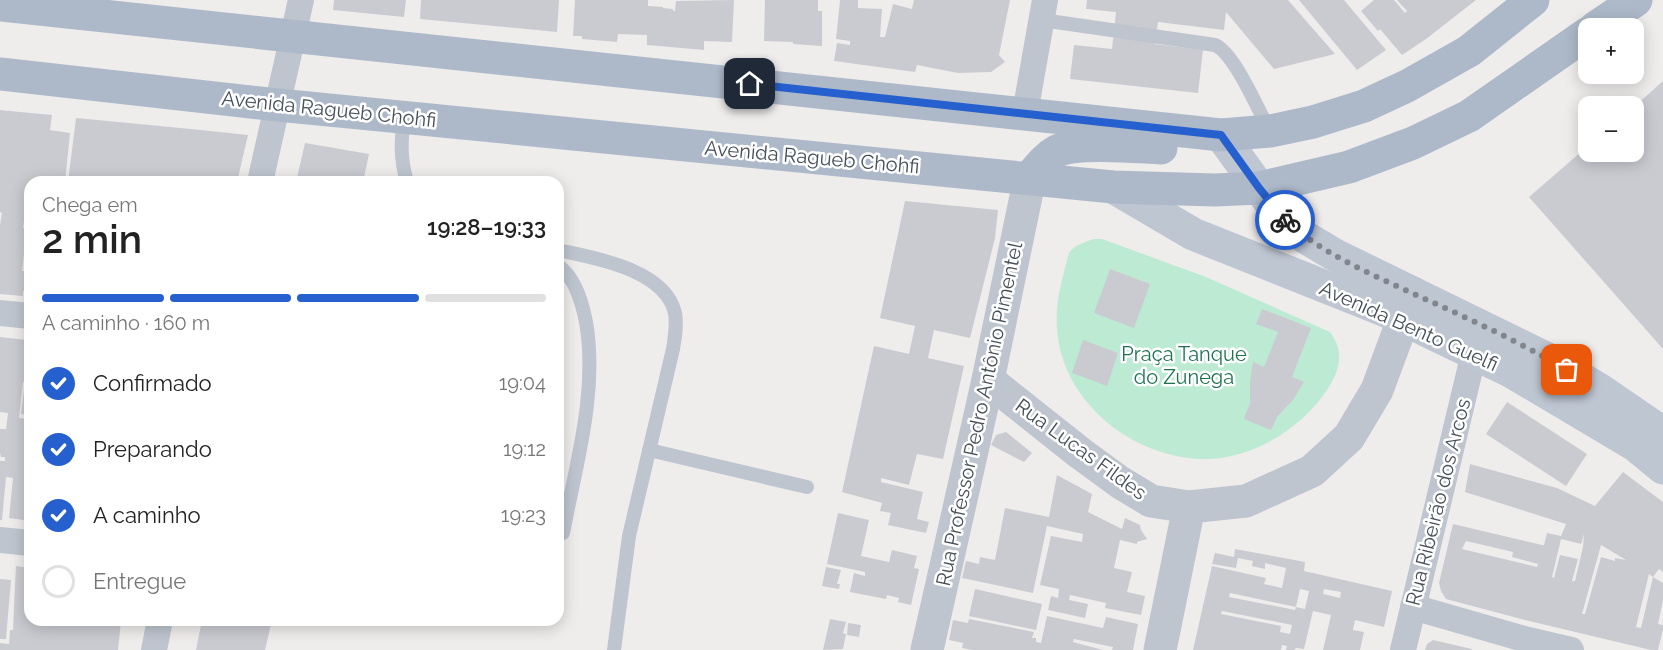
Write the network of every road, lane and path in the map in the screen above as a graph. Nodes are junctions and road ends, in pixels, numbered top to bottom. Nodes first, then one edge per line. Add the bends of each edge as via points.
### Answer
1 (301, 0) edge
2 (1533, 0) edge
3 (1636, 0) edge
4 (0, 5) edge
5 (1044, 10) edge
6 (1610, 18) edge
7 (292, 36) junction
8 (1578, 40) edge
9 (0, 74) edge
10 (278, 105) junction
11 (1025, 113) junction
12 (404, 117) junction
13 (1270, 131) junction
14 (1215, 135) junction
15 (261, 176) edge
16 (405, 176) edge
17 (1030, 177) junction
18 (1113, 187) junction
19 (1259, 188) junction
20 (564, 251) edge
21 (564, 271) edge
22 (1401, 308) junction
23 (0, 313) edge
24 (24, 315) edge
25 (1474, 354) junction
26 (988, 380) junction
27 (1663, 433) edge
28 (649, 450) junction
29 (1663, 468) edge
30 (807, 487) dead end
31 (1189, 507) junction
32 (564, 528) edge
33 (0, 540) edge
34 (24, 542) edge
35 (1413, 607) junction
36 (159, 626) edge
37 (1536, 646) edge
38 (154, 650) edge
39 (614, 650) edge
40 (927, 650) edge
41 (1160, 650) edge
42 (1403, 650) edge
43 (1571, 650) edge

1 - 7 street
2 - 13 main road via 1469,51 1407,86 1365,106
3 - 6 main road
4 - 7 main road
5 - 11 street
5 - 13 lane via 1222,48
7 - 10 street
7 - 11 main road
8 - 19 main road, Avenida Ragueb Chohfi via 1469,116 1413,143 1349,166
9 - 10 main road, Avenida Ragueb Chohfi
10 - 12 main road, Avenida Ragueb Chohfi
10 - 15 street
11 - 14 main road
12 - 16 lane via 400,143
12 - 17 main road, Avenida Ragueb Chohfi
13 - 14 main road
14 - 17 main road via 1173,148 1075,147 1044,160
14 - 19 main road, Avenida Bento Guelfi
17 - 18 main road, Avenida Ragueb Chohfi
17 - 26 street, Rua Professor Pedro Antônio Pimentel
18 - 19 main road, Avenida Ragueb Chohfi
18 - 22 main road, Avenida Bento Guelfi via 1193,234
19 - 22 main road, Avenida Bento Guelfi via 1303,236 1335,255
20 - 28 lane via 633,271 668,296 675,312 676,329
21 - 32 lane via 582,305 590,365 588,403
22 - 25 main road, Avenida Bento Guelfi
22 - 27 main road, Avenida Bento Guelfi via 1550,360
22 - 31 street, Rua Lucas Fildes via 1391,328 1392,350 1377,390 1350,436 1312,471 1246,501
23 - 24 street
25 - 29 main road, Avenida Bento Guelfi via 1512,372 1635,445
25 - 35 street, Rua Ribeirão dos Arcos
26 - 31 street, Rua Lucas Fildes via 1121,483 1151,501
26 - 40 street, Rua Professor Pedro Antônio Pimentel
28 - 30 lane
28 - 39 lane via 629,536
31 - 41 street
33 - 34 street
35 - 37 street
35 - 42 street, Rua Ribeirão dos Arcos
36 - 38 street
37 - 43 street

